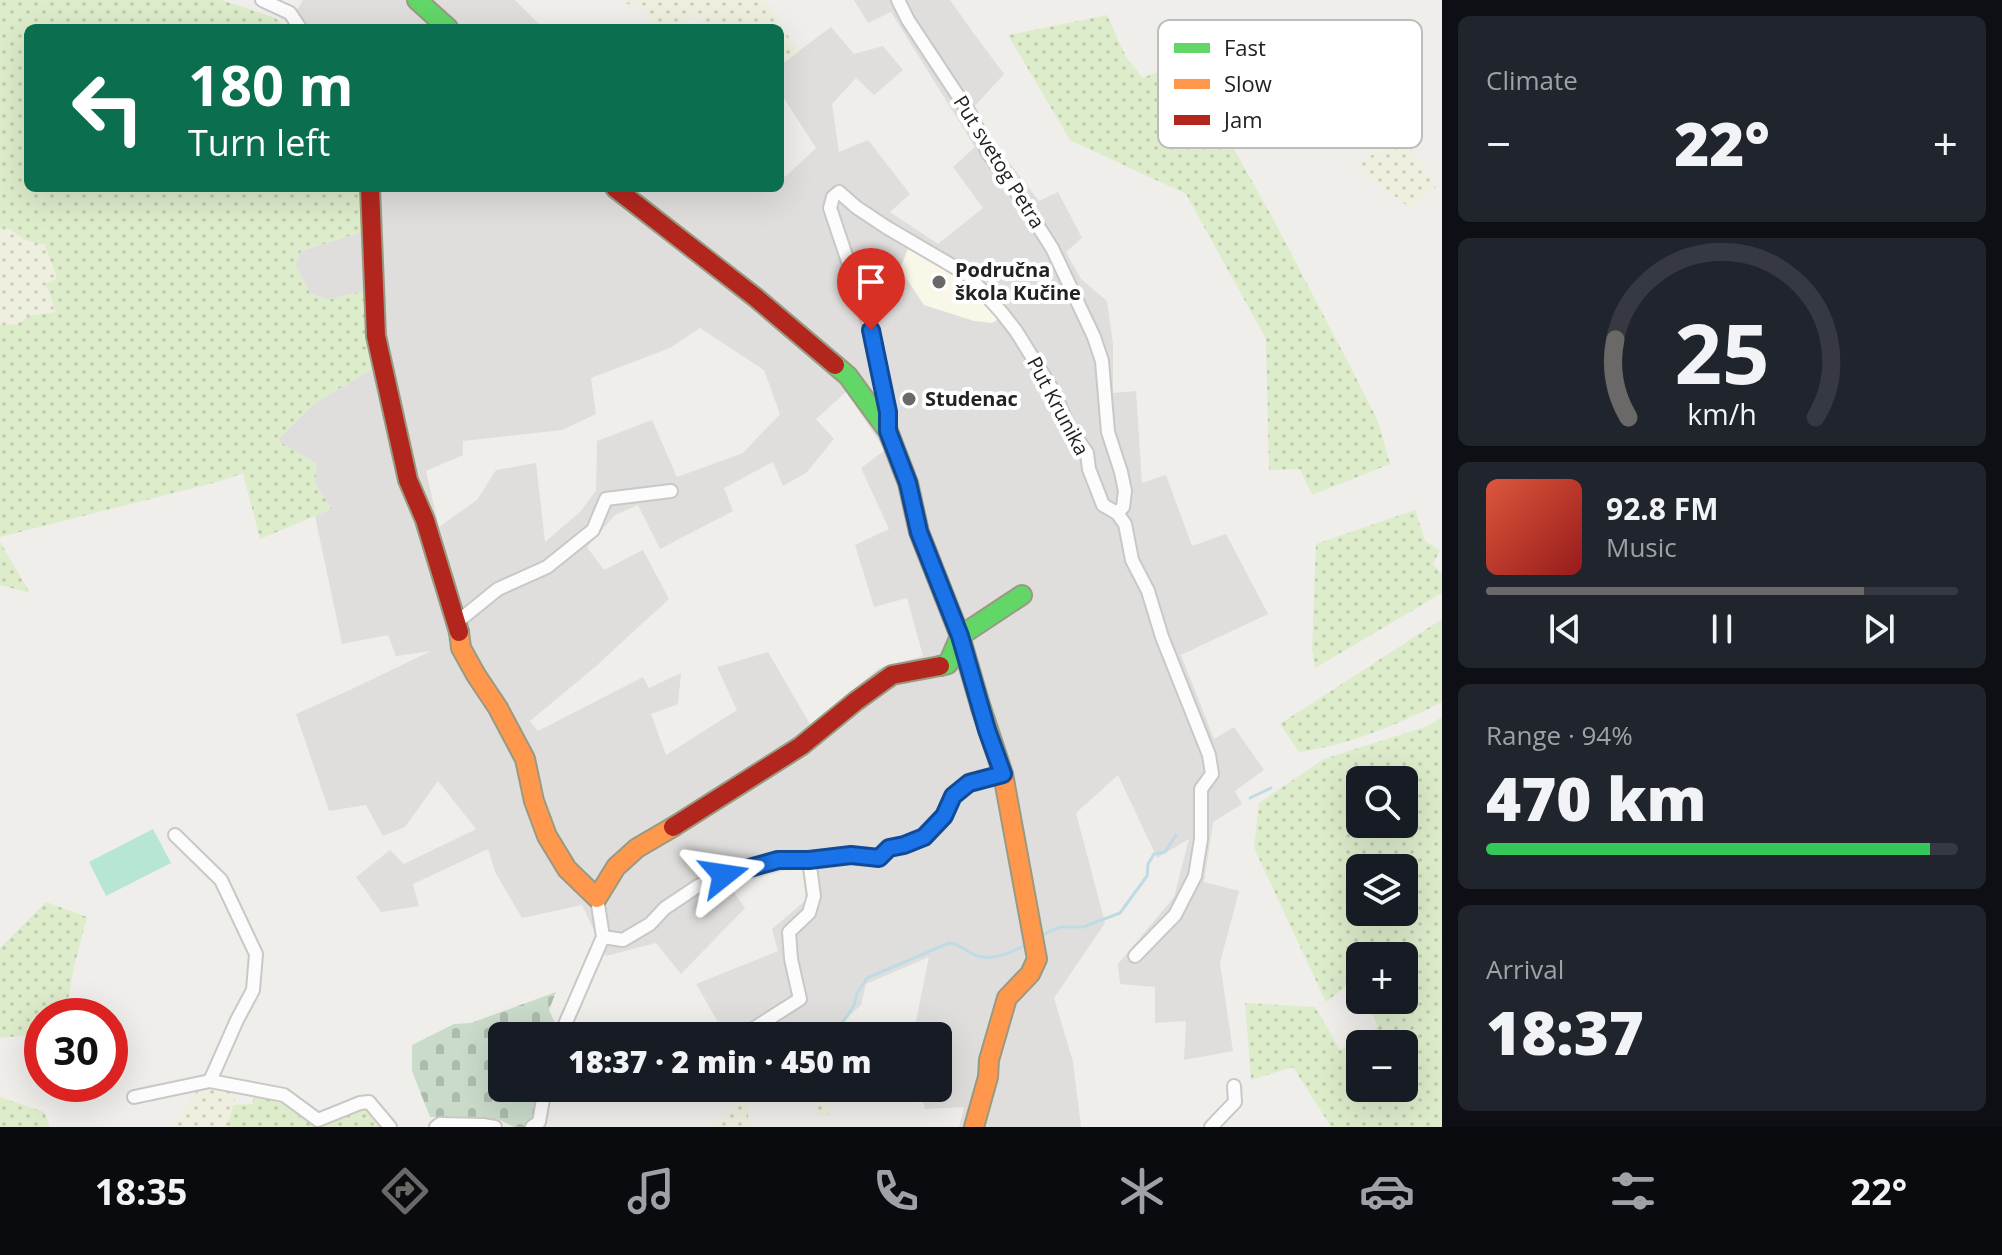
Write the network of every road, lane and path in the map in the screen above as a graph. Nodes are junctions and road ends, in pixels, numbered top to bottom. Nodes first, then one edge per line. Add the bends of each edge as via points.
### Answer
1 (262, 0) edge
2 (417, 0) edge
3 (898, 0) edge
4 (297, 24) edge
5 (444, 24) edge
6 (370, 192) edge
7 (620, 192) edge
8 (888, 431) junction
9 (671, 491) dead end
10 (1117, 513) junction
11 (1022, 595) dead end
12 (456, 623) junction
13 (960, 636) junction
14 (1003, 774) junction
15 (175, 835) dead end
16 (809, 860) junction
17 (597, 898) junction
18 (603, 937) junction
19 (1135, 956) dead end
20 (566, 1022) edge
21 (764, 1022) edge
22 (210, 1081) junction
23 (1234, 1086) dead end
24 (134, 1097) dead end
25 (543, 1102) edge
26 (390, 1127) edge
27 (436, 1127) edge
28 (495, 1127) edge
29 (532, 1127) edge
30 (974, 1127) edge
31 (1211, 1127) edge

1 - 4 street via 290,13
2 - 5 street
3 - 10 street, Put svetog Petra via 972,117 988,153 1052,248 1094,337 1102,361 1108,432 1125,491
6 - 12 street via 376,336 408,480
7 - 8 street via 848,376
8 - 10 street, Put Krunika via 871,330 830,208 839,192 886,227 968,275 1002,313 1087,453 1103,505
8 - 13 street via 919,532
9 - 12 street via 606,499 593,530 547,567 498,589
10 - 19 street, Put Krunika via 1212,774 1201,789 1195,876 1175,915
11 - 13 street
12 - 17 street via 461,648 525,759 547,836 567,869
13 - 14 street
13 - 17 street via 948,664 892,675 801,746 637,848 616,867
14 - 16 street via 969,783 924,837 889,848 879,858
14 - 30 street via 1037,959 1007,998
15 - 22 street via 221,880 256,954 253,990
16 - 18 street via 778,860 724,875 698,886 623,940
16 - 21 street via 814,896 809,913 789,932 800,999
17 - 18 street
18 - 20 street
22 - 24 street
22 - 26 street via 284,1095 318,1120 369,1102
23 - 31 street via 1235,1102
25 - 29 street via 539,1122
27 - 28 street

